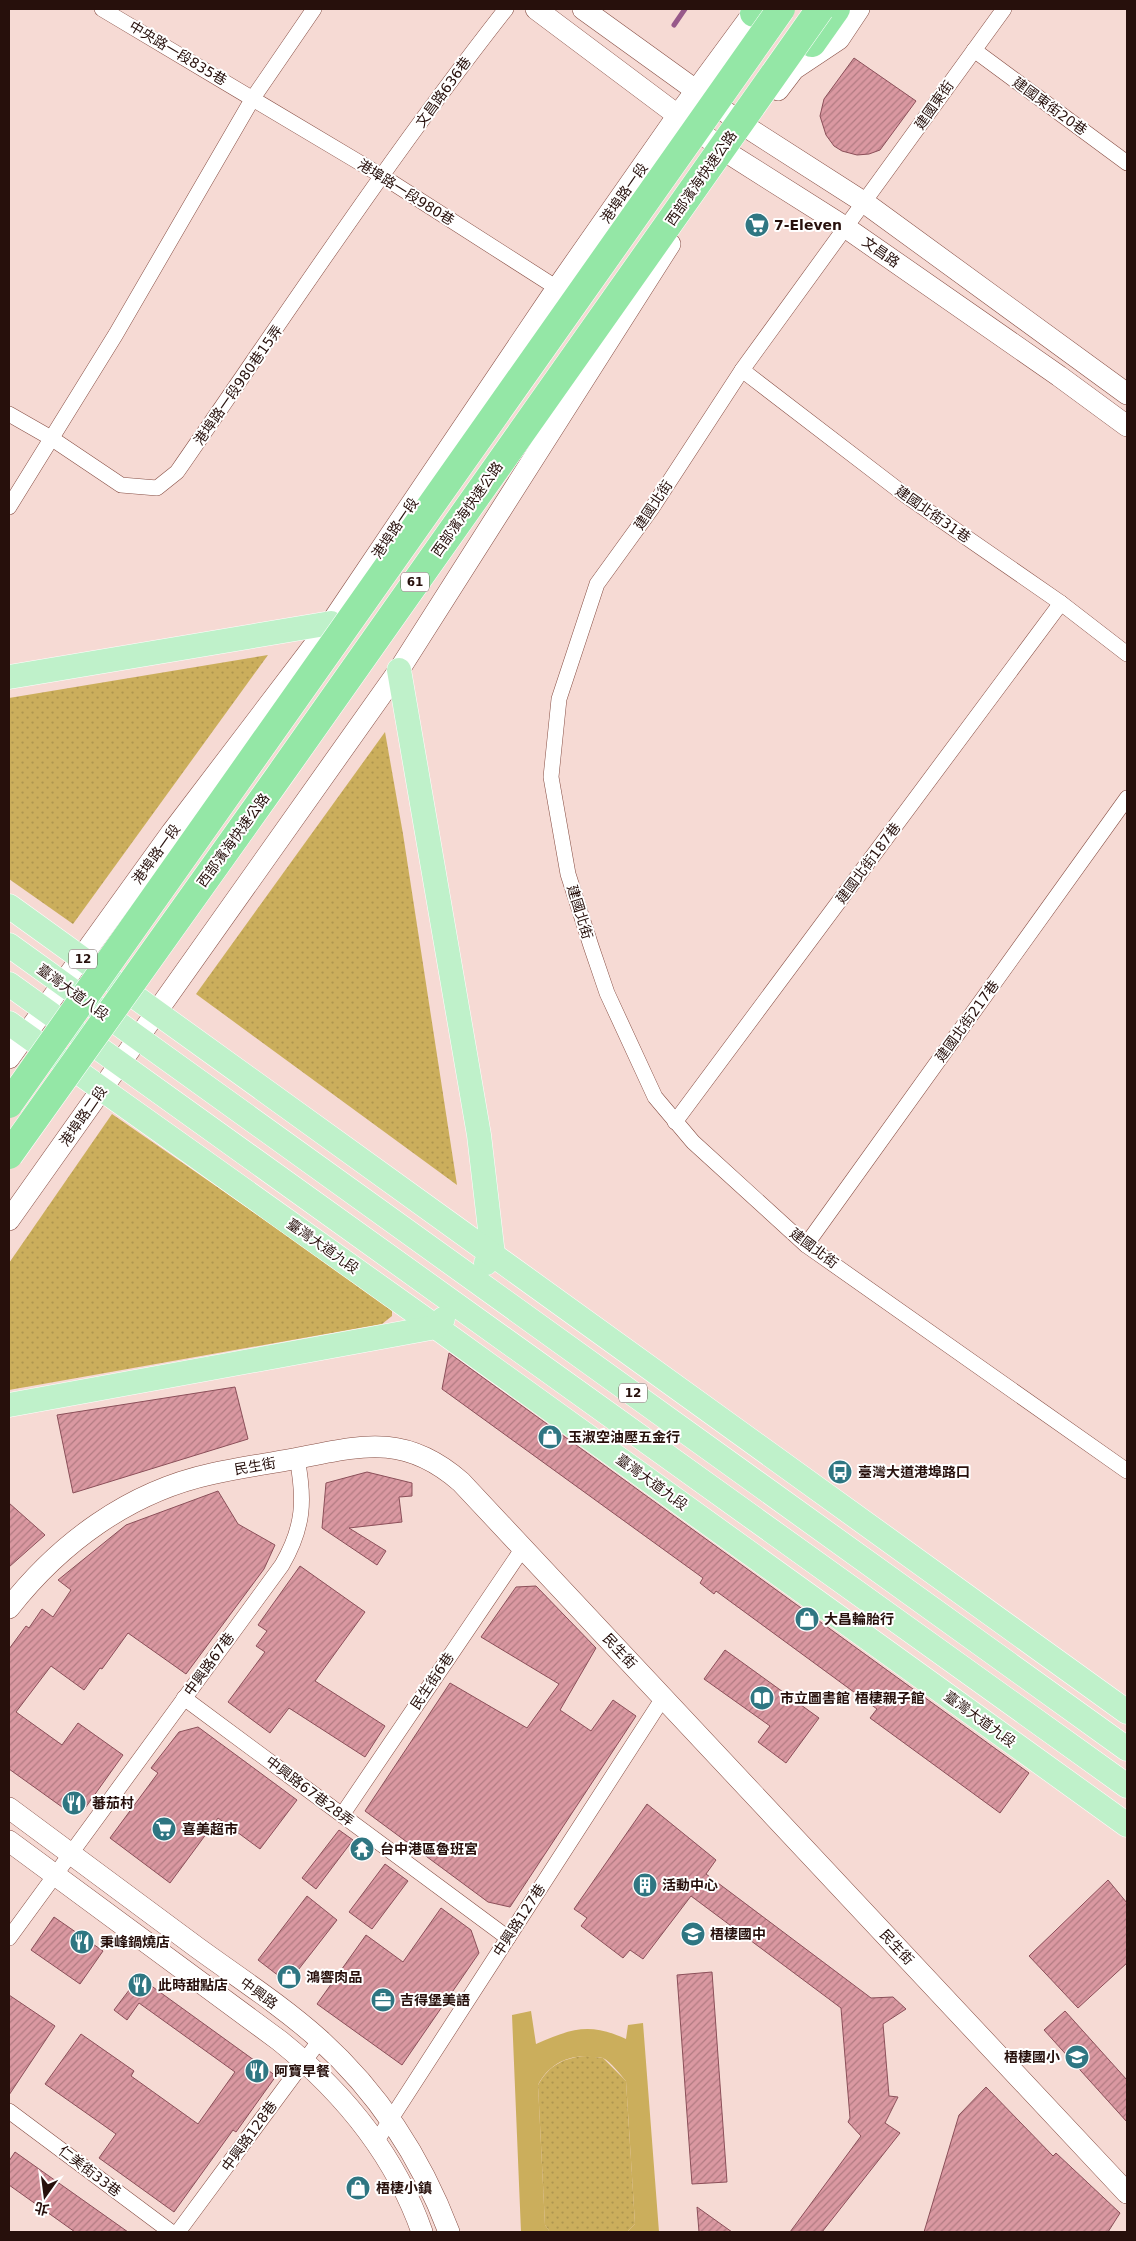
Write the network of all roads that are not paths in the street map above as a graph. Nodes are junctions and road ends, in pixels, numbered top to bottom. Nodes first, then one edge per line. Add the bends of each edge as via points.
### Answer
1 (102, 9) edge
2 (314, 9) edge
3 (506, 9) edge
4 (536, 9) edge
5 (583, 9) edge
6 (781, 9) edge
7 (818, 9) edge
8 (836, 9) edge
9 (859, 9) edge
10 (1004, 9) edge
11 (757, 10) edge
12 (974, 50) junction
13 (794, 69) junction
14 (697, 92) junction
15 (253, 98) junction
16 (678, 115) junction
17 (748, 128) junction
18 (728, 153) junction
19 (1126, 161) edge
20 (382, 176) junction
21 (865, 203) junction
22 (845, 227) junction
23 (557, 288) junction
24 (742, 370) junction
25 (1127, 394) edge
26 (9, 414) edge
27 (1127, 426) edge
28 (51, 438) junction
29 (9, 507) edge
30 (1061, 604) junction
31 (331, 623) junction
32 (1127, 654) edge
33 (399, 670) junction
34 (9, 677) edge
35 (1127, 798) edge
36 (9, 906) edge
37 (9, 945) edge
38 (80, 958) junction
39 (62, 983) junction
40 (9, 984) edge
41 (43, 1009) junction
42 (156, 1012) junction
43 (17, 1029) edge
44 (138, 1038) junction
45 (89, 1042) junction
46 (9, 1058) edge
47 (120, 1064) junction
48 (102, 1089) junction
49 (9, 1104) edge
50 (676, 1122) junction
51 (9, 1154) edge
52 (9, 1220) edge
53 (806, 1245) junction
54 (493, 1255) junction
55 (474, 1279) junction
56 (455, 1303) junction
57 (436, 1327) junction
58 (9, 1404) edge
59 (297, 1458) junction
60 (1127, 1471) edge
61 (523, 1548) junction
62 (9, 1608) edge
63 (184, 1698) junction
64 (663, 1698) junction
65 (1127, 1712) edge
66 (1127, 1749) edge
67 (1127, 1786) edge
68 (9, 1808) edge
69 (342, 1815) junction
70 (1127, 1825) edge
71 (9, 1840) edge
72 (70, 1853) junction
73 (54, 1874) junction
74 (9, 1938) edge
75 (508, 1938) junction
76 (320, 2040) junction
77 (304, 2061) junction
78 (9, 2111) edge
79 (391, 2119) junction
80 (376, 2142) junction
81 (1127, 2193) edge
82 (171, 2232) edge
83 (178, 2232) edge
84 (422, 2232) edge
85 (449, 2232) edge

1 - 15 street, 中央路一段835巷
2 - 15 street
3 - 20 street, 文昌路636巷
4 - 16 street, 文昌路
5 - 14 street
6 - 49 highway, 西部濱海快速公路 / 61, bridge
7 - 13 street
7 - 45 highway, 西部濱海快速公路 / 61, bridge
8 - 13 highway
9 - 13 street via 839,39
10 - 12 street, 建國東街
11 - 14 street, 港埠路一段
12 - 19 street, 建國東街20巷
12 - 21 street, 建國東街
13 - 17 street
14 - 16 street, 港埠路一段
14 - 17 street
15 - 20 street, 港埠路一段980巷
15 - 28 street via 116,334
16 - 18 street, 文昌路
16 - 23 street, 港埠路一段
17 - 18 street
17 - 21 street
18 - 22 street, 文昌路
18 - 33 street
20 - 23 street, 港埠路一段980巷
20 - 28 street, 港埠路一段980巷15弄 via 177,472 158,488 121,485
21 - 22 street, 建國北街
21 - 25 street
22 - 24 street, 建國北街
22 - 27 street, 文昌路
23 - 31 street, 港埠路一段
24 - 30 street, 建國北街31巷 via 905,495
24 - 50 street, 建國北街 via 652,508 597,584 559,699 551,777 568,874 607,993 655,1098
26 - 28 street, 港埠路一段980巷15弄
28 - 29 street
30 - 32 street, 建國北街31巷
30 - 50 street, 建國北街187巷
31 - 34 main road
31 - 38 street, 港埠路一段
33 - 42 street
33 - 54 main road via 479,1135
35 - 53 street, 建國北街217巷
36 - 38 main road, 12
37 - 39 main road, 臺灣大道八段 / 12
38 - 39 street, 港埠路一段
38 - 42 main road, 12
39 - 41 street, 港埠路一段
39 - 44 main road, 臺灣大道八段 / 12
40 - 41 main road, 12
41 - 43 street, 港埠路一段
41 - 45 main road, 12
42 - 44 street, 港埠路二段
42 - 54 main road, 12
43 - 46 street
43 - 48 main road
44 - 47 street, 港埠路二段
44 - 55 main road, 12
45 - 47 main road, 12
45 - 51 highway, 西部濱海快速公路 / 61, bridge
47 - 48 street, 港埠路二段
47 - 56 main road, 12
48 - 52 street, 港埠路二段
48 - 57 main road, 臺灣大道九段
50 - 53 street, 建國北街 via 693,1142
53 - 60 street, 建國北街
54 - 55 main road
54 - 65 main road, 12
55 - 56 main road
55 - 66 main road, 12
56 - 57 main road
56 - 67 main road, 12
57 - 58 main road
57 - 70 main road, 臺灣大道九段
59 - 61 street, 民生街 via 370,1446 396,1448 426,1457 461,1482
59 - 62 street, 民生街 via 210,1474 143,1498 102,1521 60,1552 40,1570
59 - 63 street, 中興路67巷 via 302,1511 291,1550
61 - 64 street, 民生街
61 - 69 street, 民生街6巷
63 - 69 street, 中興路67巷28弄
63 - 72 street, 中興路67巷
64 - 75 street, 中興路127巷
64 - 81 street, 民生街
68 - 72 street, 中興路
69 - 75 street, 中興路67巷28弄
71 - 73 street, 中興路
72 - 73 street, 中興路67巷
72 - 76 street, 中興路
73 - 74 street, 中興路67巷
73 - 77 street, 中興路
75 - 79 street, 中興路127巷
76 - 77 street, 中興路128巷
76 - 79 street, 中興路 via 368,2089
77 - 80 street, 中興路 via 352,2110
77 - 83 street, 中興路128巷
78 - 82 street, 仁美街33巷
79 - 80 street, 中興路127巷
79 - 85 street, 中興路 via 425,2175
80 - 84 street, 中興路 via 406,2194

